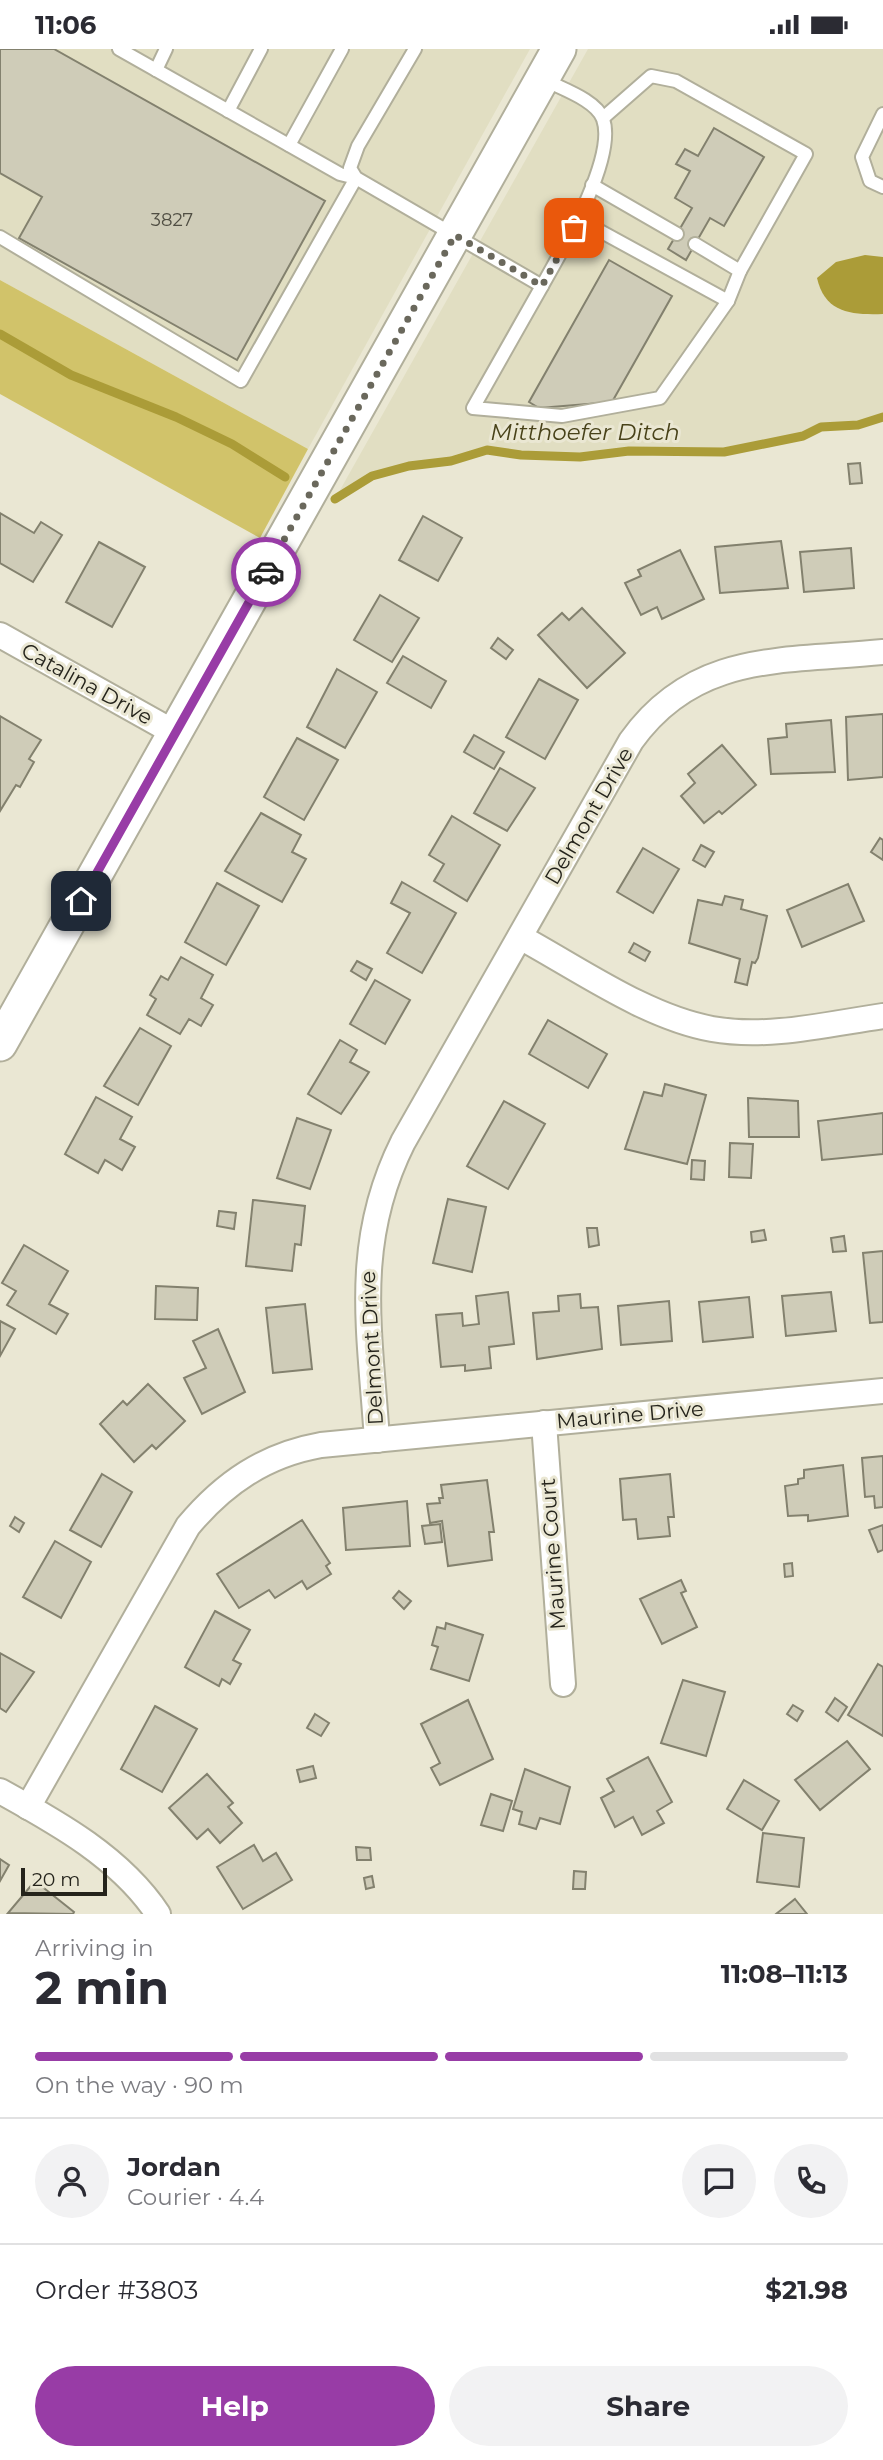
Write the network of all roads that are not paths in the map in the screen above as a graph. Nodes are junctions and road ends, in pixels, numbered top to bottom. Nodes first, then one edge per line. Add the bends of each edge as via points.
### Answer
1 (119, 49) edge
2 (166, 49) edge
3 (261, 49) edge
4 (342, 49) edge
5 (415, 49) edge
6 (559, 49) edge
7 (156, 70) junction
8 (543, 78) junction
9 (228, 111) junction
10 (883, 114) edge
11 (603, 118) junction
12 (289, 145) junction
13 (356, 178) junction
14 (592, 185) junction
15 (883, 187) edge
16 (579, 219) junction
17 (677, 234) dead end
18 (455, 235) junction
19 (0, 237) edge
20 (695, 244) dead end
21 (740, 271) junction
22 (542, 286) junction
23 (728, 301) junction
24 (0, 635) edge
25 (883, 652) edge
26 (175, 733) junction
27 (520, 937) junction
28 (883, 1016) edge
29 (0, 1044) edge
30 (883, 1391) edge
31 (544, 1423) junction
32 (377, 1440) junction
33 (563, 1684) dead end
34 (0, 1791) edge
35 (28, 1807) junction
36 (158, 1914) edge

1 - 7 lane
2 - 7 lane
3 - 9 lane
4 - 12 lane
5 - 13 lane via 358,146 350,168
6 - 8 main road
7 - 9 lane
8 - 11 lane via 588,103
8 - 18 main road
9 - 12 lane
10 - 15 lane via 862,157 870,181
11 - 14 lane via 604,140
11 - 21 lane via 651,76 676,81 806,154
12 - 13 lane
13 - 18 lane
13 - 19 lane via 241,381
14 - 16 lane
14 - 17 lane
16 - 22 lane
16 - 23 lane
18 - 22 lane
18 - 26 main road
20 - 21 lane
21 - 23 lane
22 - 23 lane via 473,408 562,416 660,398
24 - 26 street, Catalina Drive
25 - 27 street, Delmont Drive via 745,665 692,684 658,709 631,741
26 - 29 main road
27 - 28 street via 648,1008 715,1030 757,1032
27 - 32 street, Delmont Drive via 403,1142 375,1215 366,1283
30 - 31 street, Maurine Drive
31 - 32 street, Maurine Drive
31 - 33 street, Maurine Court
32 - 35 street, Delmont Drive via 296,1450 247,1472 205,1506 174,1548
34 - 35 street
35 - 36 street via 78,1836 130,1879

